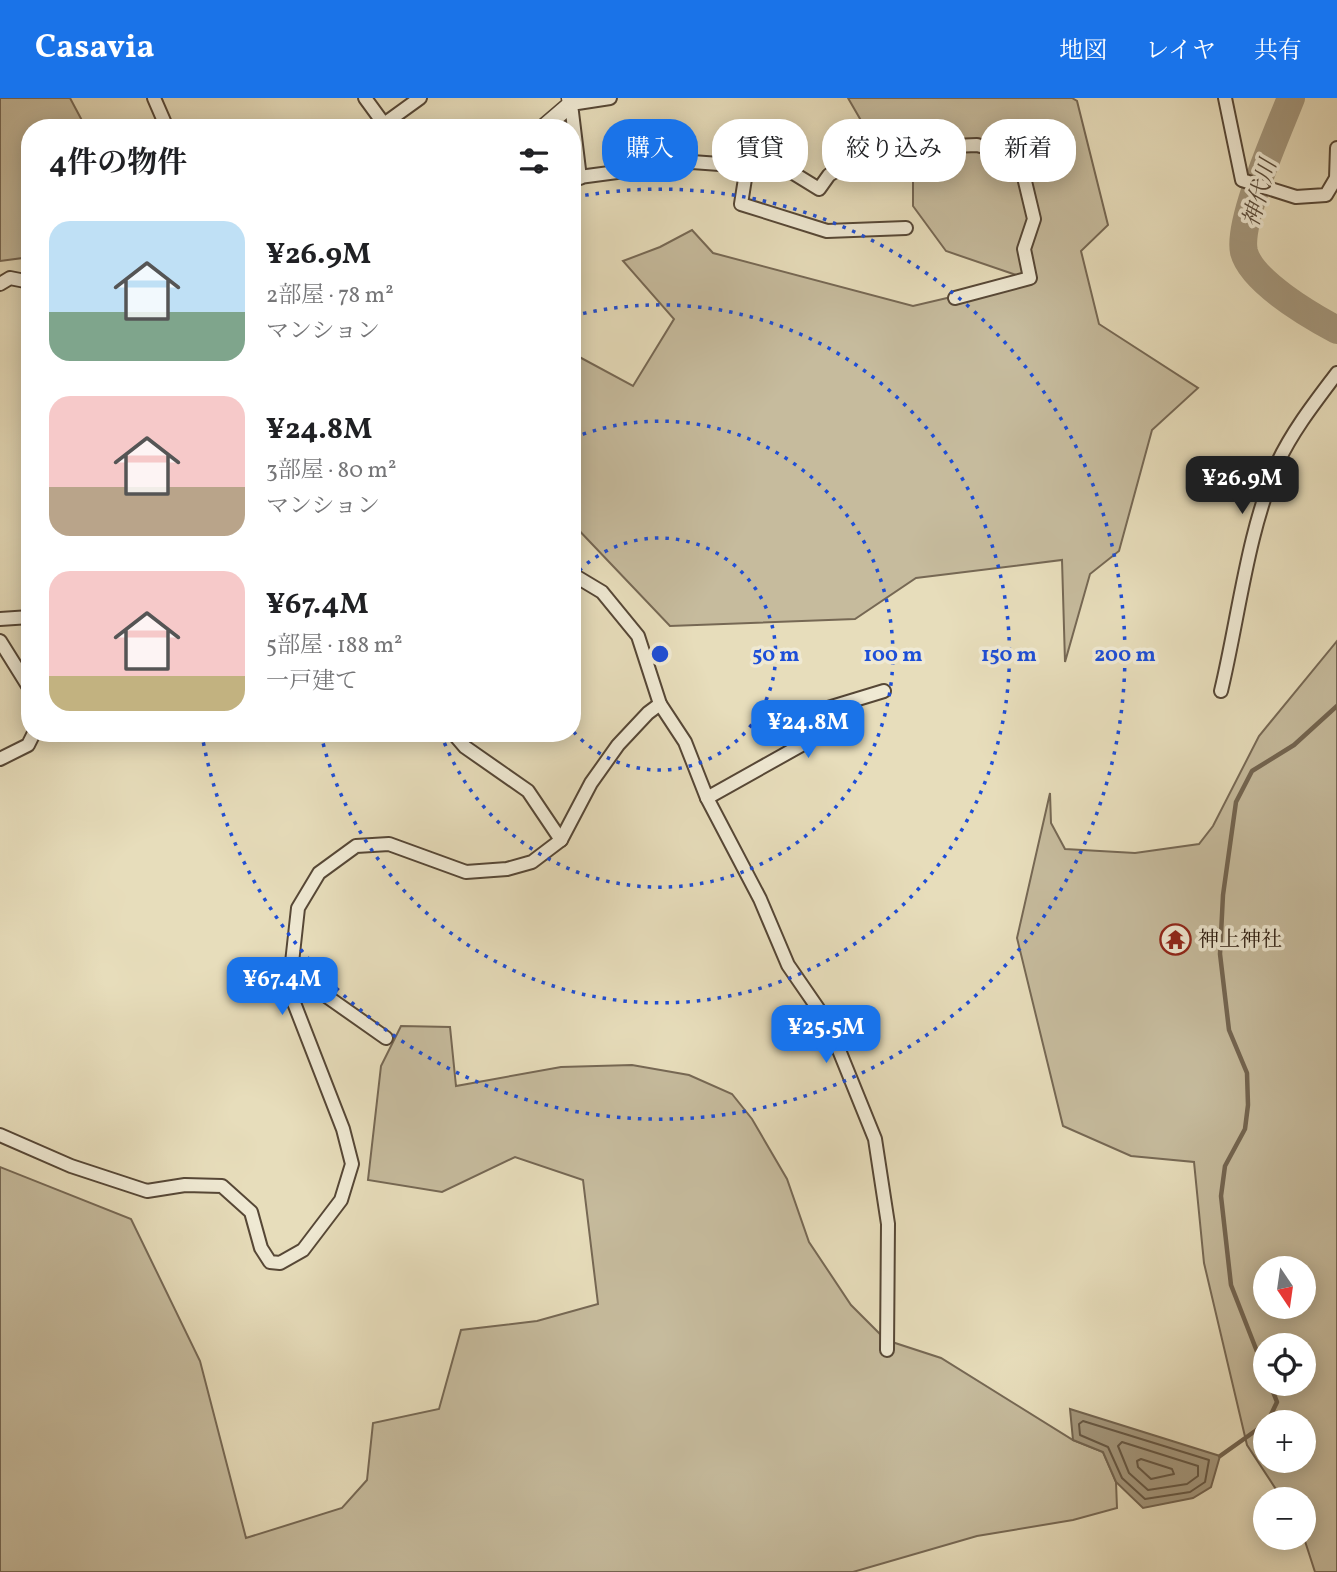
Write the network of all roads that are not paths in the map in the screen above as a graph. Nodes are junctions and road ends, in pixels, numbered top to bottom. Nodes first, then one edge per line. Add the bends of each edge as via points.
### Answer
1 (154, 98) edge
2 (365, 98) edge
3 (420, 98) edge
4 (610, 98) edge
5 (1225, 98) edge
6 (570, 101) edge
7 (163, 119) edge
8 (380, 119) edge
9 (391, 119) edge
10 (553, 119) edge
11 (571, 119) edge
12 (1337, 148) edge
13 (712, 163) edge
14 (581, 177) edge
15 (744, 182) edge
16 (808, 182) edge
17 (906, 228) dead end
18 (21, 280) edge
19 (0, 284) edge
20 (955, 298) dead end
21 (1337, 373) edge
22 (581, 580) edge
23 (21, 618) edge
24 (0, 619) edge
25 (0, 641) edge
26 (21, 675) edge
27 (884, 691) dead end
28 (1221, 691) dead end
29 (660, 704) junction
30 (30, 742) edge
31 (461, 742) edge
32 (0, 759) edge
33 (707, 798) junction
34 (561, 840) junction
35 (289, 990) junction
36 (386, 1038) dead end
37 (0, 1135) edge
38 (887, 1350) dead end

1 - 7 street
2 - 8 street
3 - 9 street
4 - 6 street
5 - 12 street via 1242,180 1306,198 1326,195 1336,178
6 - 10 street
6 - 11 street
13 - 14 street via 692,162
15 - 17 street via 741,204 827,232
16 - 20 street via 819,189 829,175 849,163 913,169 952,146 977,145 999,151 1023,173 1034,219 1024,249 1030,278
18 - 19 street via 10,278
21 - 28 street via 1294,433 1259,514
22 - 29 street via 602,592 638,636
23 - 24 street
25 - 26 street
27 - 33 street via 815,712 814,738
29 - 33 street via 685,742
29 - 34 street via 618,745 591,783
30 - 32 street
31 - 34 street via 528,791
33 - 38 street via 760,899 788,965 828,1024 875,1139 888,1224
34 - 35 street via 532,862 466,872 389,844 356,846 319,873 298,908
35 - 36 street via 312,986
35 - 37 street via 352,1164 341,1199 303,1250 280,1263 270,1262 251,1212 222,1185 147,1191 71,1166

